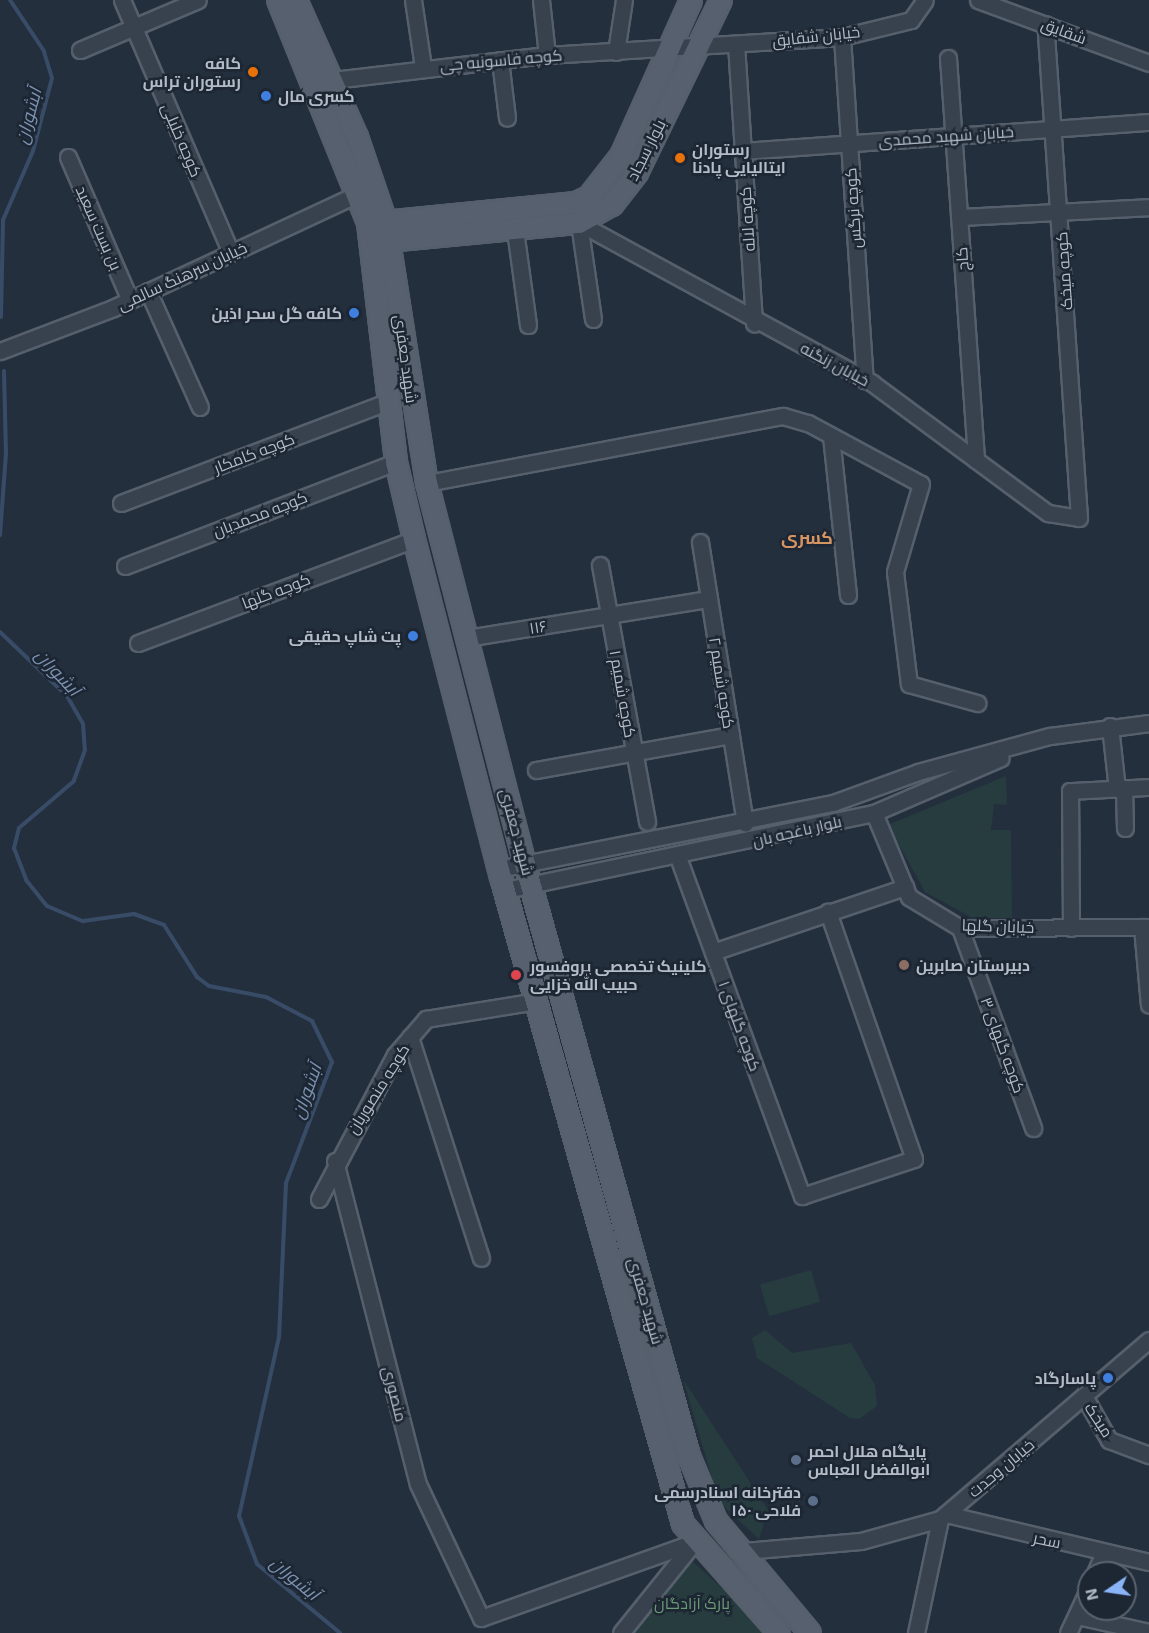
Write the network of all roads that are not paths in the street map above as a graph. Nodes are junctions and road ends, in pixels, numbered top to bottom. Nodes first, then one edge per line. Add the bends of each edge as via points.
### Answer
1 (122, 0) edge
2 (198, 0) edge
3 (278, 0) edge
4 (297, 0) edge
5 (413, 0) edge
6 (541, 0) edge
7 (624, 0) edge
8 (691, 0) edge
9 (721, 0) edge
10 (925, 0) edge
11 (978, 0) edge
12 (177, 4) edge
13 (1045, 24) junction
14 (133, 27) junction
15 (842, 37) junction
16 (736, 44) junction
17 (670, 46) junction
18 (696, 46) junction
19 (80, 50) dead end
20 (616, 52) junction
21 (547, 56) junction
22 (948, 58) dead end
23 (500, 60) junction
24 (1149, 63) edge
25 (423, 67) junction
26 (333, 80) junction
27 (507, 118) dead end
28 (1149, 122) edge
29 (1055, 129) junction
30 (954, 136) junction
31 (849, 143) junction
32 (743, 151) junction
33 (68, 157) dead end
34 (368, 190) junction
35 (576, 203) junction
36 (1149, 207) edge
37 (1060, 212) junction
38 (959, 217) junction
39 (377, 223) junction
40 (579, 223) junction
41 (515, 230) junction
42 (381, 242) junction
43 (231, 253) junction
44 (148, 291) junction
45 (130, 300) junction
46 (593, 319) dead end
47 (754, 323) junction
48 (528, 325) dead end
49 (0, 351) edge
50 (865, 380) junction
51 (387, 402) junction
52 (200, 407) dead end
53 (831, 436) junction
54 (976, 460) junction
55 (396, 462) junction
56 (427, 483) junction
57 (121, 503) dead end
58 (1079, 518) joint
59 (414, 539) junction
60 (700, 542) dead end
61 (600, 565) dead end
62 (125, 566) dead end
63 (848, 595) dead end
64 (709, 599) junction
65 (609, 615) junction
66 (467, 638) junction
67 (138, 643) dead end
68 (977, 703) dead end
69 (1149, 723) edge
70 (1110, 726) junction
71 (731, 735) junction
72 (1050, 736) junction
73 (634, 752) junction
74 (536, 770) dead end
75 (1149, 787) edge
76 (1121, 788) junction
77 (874, 813) junction
78 (647, 822) dead end
79 (745, 823) junction
80 (1125, 828) dead end
81 (678, 857) junction
82 (546, 861) junction
83 (525, 864) junction
84 (499, 869) junction
85 (539, 883) junction
86 (905, 887) junction
87 (505, 890) junction
88 (828, 912) junction
89 (1145, 927) edge
90 (960, 928) junction
91 (1071, 928) junction
92 (713, 952) junction
93 (537, 1001) junction
94 (1149, 1005) edge
95 (411, 1037) junction
96 (1033, 1128) dead end
97 (335, 1161) junction
98 (319, 1199) dead end
99 (481, 1258) dead end
100 (1149, 1340) edge
101 (1084, 1396) junction
102 (1149, 1455) edge
103 (943, 1517) junction
104 (695, 1542) junction
105 (744, 1551) junction
106 (1104, 1553) junction
107 (1100, 1561) edge
108 (1149, 1562) edge
109 (1077, 1616) edge
110 (1100, 1621) edge
111 (1149, 1632) edge
112 (621, 1633) edge
113 (779, 1633) edge
114 (810, 1633) edge
115 (916, 1633) edge
116 (1068, 1633) edge

1 - 14 street, کوچه خلیلی
2 - 12 street
3 - 34 main road, شهید جعفری
4 - 26 main road, شهید جعفری
5 - 25 street
6 - 21 street
7 - 20 street
8 - 17 main road, بلوار سجاد
9 - 18 main road, بلوار سجاد
10 - 15 street, خیابان شقایق via 911,20
11 - 13 street, شقایق
12 - 14 street
13 - 24 street, شقایق
13 - 29 street, کوچه میخک
14 - 19 street
14 - 43 street, کوچه خلیلی
15 - 16 street, خیابان شقایق
15 - 31 street, کوچه نرگس
16 - 18 street, خیابان شقایق
16 - 32 street, کوچه لاله
17 - 18 street, خیابان شقایق
17 - 20 street, کوچه فاسونیه چی
17 - 35 main road, بلوار سجاد via 621,156 601,187
18 - 40 main road, بلوار سجاد via 637,173 612,205
20 - 21 street, کوچه فاسونیه چی
21 - 23 street, کوچه فاسونیه چی
22 - 30 street, کاج
23 - 25 street, کوچه فاسونیه چی
23 - 27 street
25 - 26 street, کوچه فاسونیه چی
26 - 34 main road, شهید جعفری
28 - 29 street, خیابان شهید محمدی
29 - 30 street, خیابان شهید محمدی
29 - 37 street, کوچه میخک
30 - 31 street, خیابان شهید محمدی
30 - 38 street, کاج
31 - 32 street, خیابان شهید محمدی
31 - 50 street, کوچه نرگس
32 - 47 street, کوچه لاله
33 - 45 street, بن بست سعید
34 - 39 main road, شهید جعفری
34 - 43 street, خیابان سرهنگ سالمی
35 - 39 main road, بلوار سجاد
35 - 40 main road
36 - 37 street
37 - 38 street
37 - 58 street, کوچه میخک
38 - 54 street, کاج
39 - 42 main road, شهید جعفری
40 - 41 main road, بلوار سجاد
40 - 46 street
40 - 47 street, خیابان زنگنه
41 - 42 main road, بلوار سجاد
41 - 48 street
42 - 51 main road, شهید جعفری
42 - 56 main road, شهید جعفری
43 - 44 street, خیابان سرهنگ سالمی
44 - 45 street, خیابان سرهنگ سالمی
44 - 52 street
45 - 49 street, خیابان سرهنگ سالمی
47 - 50 street, خیابان زنگنه
50 - 54 street, خیابان زنگنه
51 - 55 main road, شهید جعفری
51 - 57 street, کوچه کامکار
53 - 56 street via 783,416
53 - 63 street
53 - 68 street via 921,484 895,572 909,684
54 - 58 street, خیابان زنگنه via 1048,513
55 - 59 main road, شهید جعفری
55 - 62 street, کوچه محمدیان
56 - 66 main road, شهید جعفری
59 - 67 street, کوچه گلها
59 - 84 main road, شهید جعفری
60 - 64 street, کوچه شمیم ۲
61 - 65 street, کوچه شمیم ۱
64 - 65 street, ۱۱۶
64 - 71 street, کوچه شمیم ۲
65 - 66 street, ۱۱۶
65 - 73 street, کوچه شمیم ۱
66 - 83 main road, شهید جعفری
69 - 70 street, بلوار باغچه بان
70 - 72 street, بلوار باغچه بان
70 - 76 street
71 - 73 street
71 - 79 street, کوچه شمیم ۲
72 - 77 street, بلوار باغچه بان
72 - 79 street, بلوار باغچه بان via 918,772 833,803
73 - 74 street
73 - 78 street, کوچه شمیم ۱
75 - 76 street
76 - 80 street
76 - 91 street via 1070,791
77 - 81 street, بلوار باغچه بان
77 - 86 street, خیابان گلها
79 - 82 street, بلوار باغچه بان
81 - 85 street, بلوار باغچه بان
81 - 92 street, کوچه گلهای ۱
82 - 83 street, بلوار باغچه بان
82 - 85 street via 539,869
83 - 84 street, بلوار باغچه بان
83 - 85 main road, شهید جعفری
84 - 87 main road, شهید جعفری
85 - 87 street, بلوار باغچه بان
85 - 105 main road, شهید جعفری via 704,1503
86 - 88 street
86 - 90 street, خیابان گلها via 909,897
87 - 93 main road, شهید جعفری
88 - 92 street
88 - 92 street, کوچه گلهای ۱ via 914,1159 802,1196
89 - 91 street, خیابان گلها
89 - 94 street
90 - 91 street, خیابان گلها
90 - 96 street, کوچه گلهای ۳
93 - 95 street, کوچه منصوریان via 426,1019
93 - 104 main road, شهید جعفری via 677,1505
95 - 97 street, کوچه منصوریان
95 - 99 street
97 - 98 street, کوچه منصوریان
97 - 104 street, منصوری via 418,1484 481,1618
100 - 101 street, خیابان وحدت
101 - 102 street, میخک via 1108,1440
101 - 103 street, خیابان وحدت
103 - 105 street via 861,1541
103 - 106 street, سحر
103 - 115 street
104 - 112 street
104 - 113 main road, شهید جعفری
105 - 114 main road, شهید جعفری
106 - 107 street
106 - 108 street, سحر
109 - 116 street
110 - 111 street

